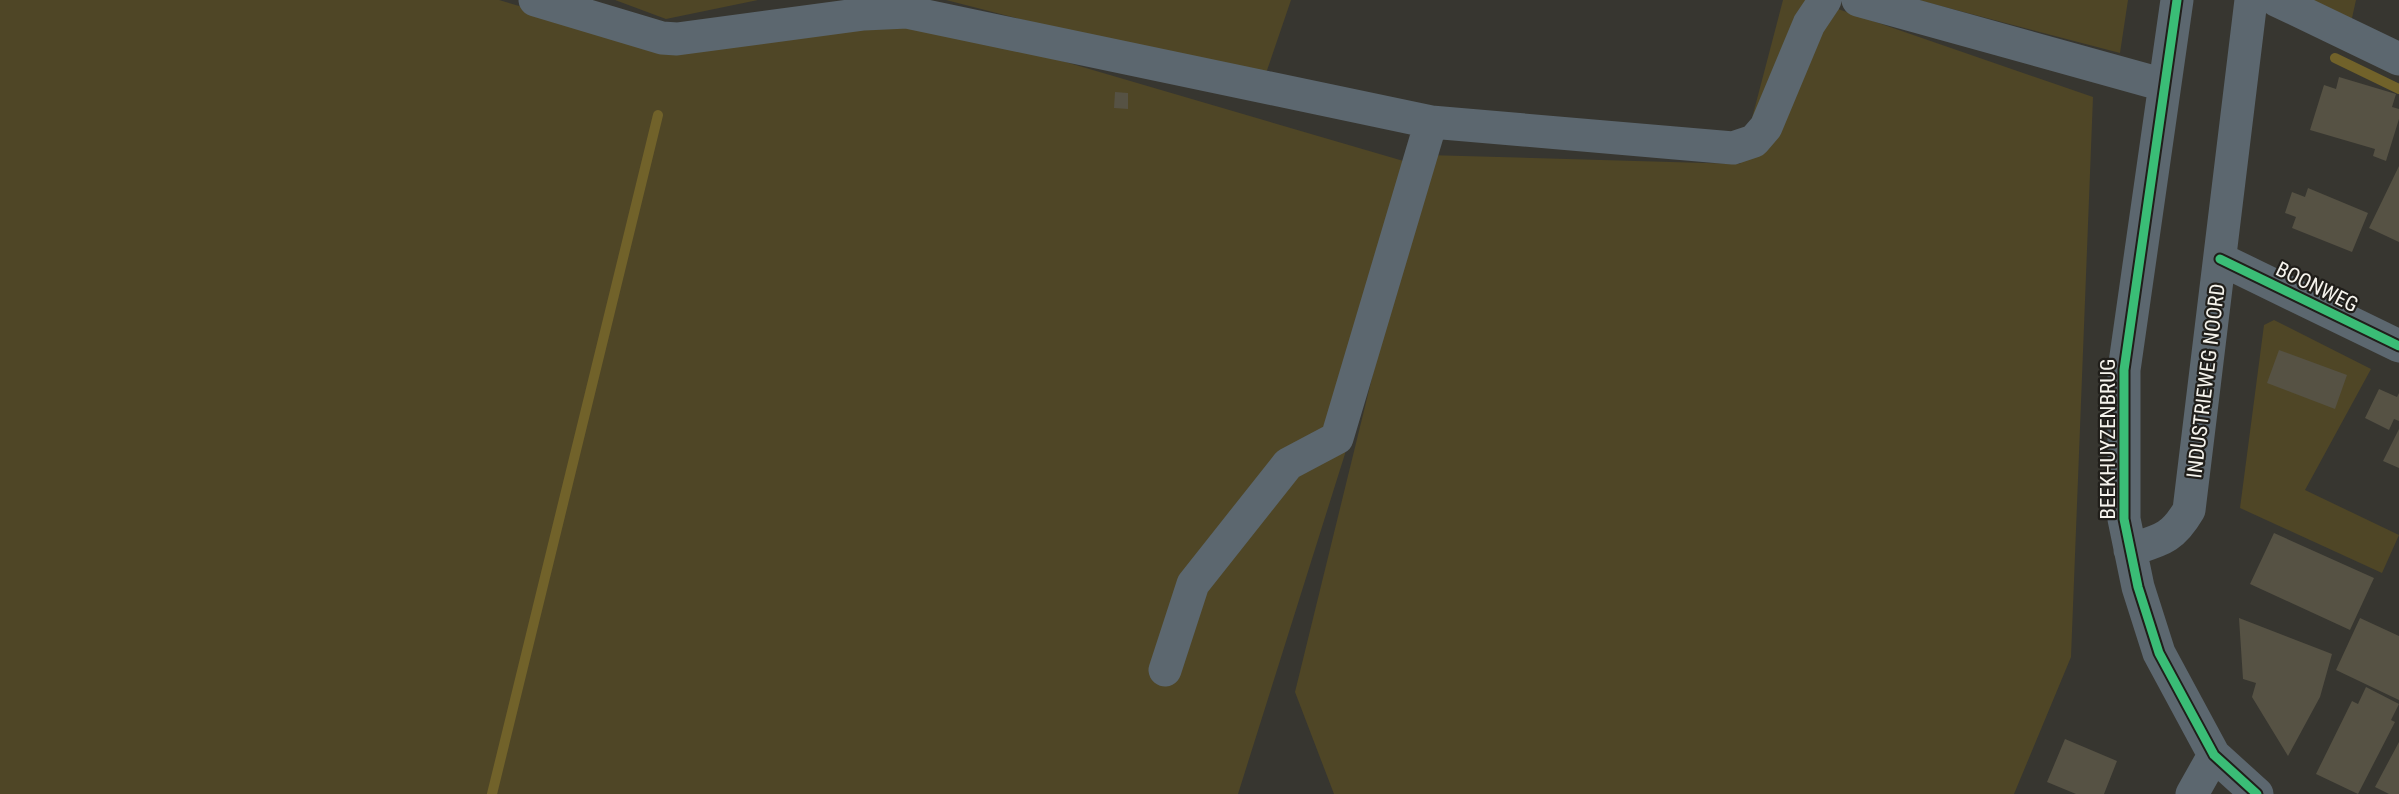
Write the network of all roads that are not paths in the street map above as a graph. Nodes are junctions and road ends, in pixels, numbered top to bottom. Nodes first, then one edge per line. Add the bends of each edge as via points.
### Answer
1 (535, 0) edge
2 (1825, 0) edge
3 (1858, 0) edge
4 (2177, 0) edge
5 (2251, 0) edge
6 (2276, 0) edge
7 (2399, 58) edge
8 (2163, 85) junction
9 (1431, 122) junction
10 (2220, 260) junction
11 (2399, 346) edge
12 (2130, 550) junction
13 (1165, 670) dead end
14 (2214, 755) junction
15 (2192, 794) edge
16 (2257, 794) edge

1 - 9 street via 662,38 677,39 864,14 907,12
2 - 9 street via 1809,24 1766,127 1744,146
3 - 8 street
4 - 8 street, BEEKHUYZENBRUG
5 - 10 street, INDUSTRIEWEG NOORD
6 - 7 street
8 - 12 street, BEEKHUYZENBRUG via 2124,370 2124,519
9 - 13 street via 1337,438 1288,464 1192,584
10 - 11 street, BOONWEG
10 - 12 street, INDUSTRIEWEG NOORD via 2189,510 2177,530 2157,542
12 - 14 street, BEEKHUYZENBRUG via 2159,652
14 - 15 street
14 - 16 street, BEEKHUYZENBRUG

